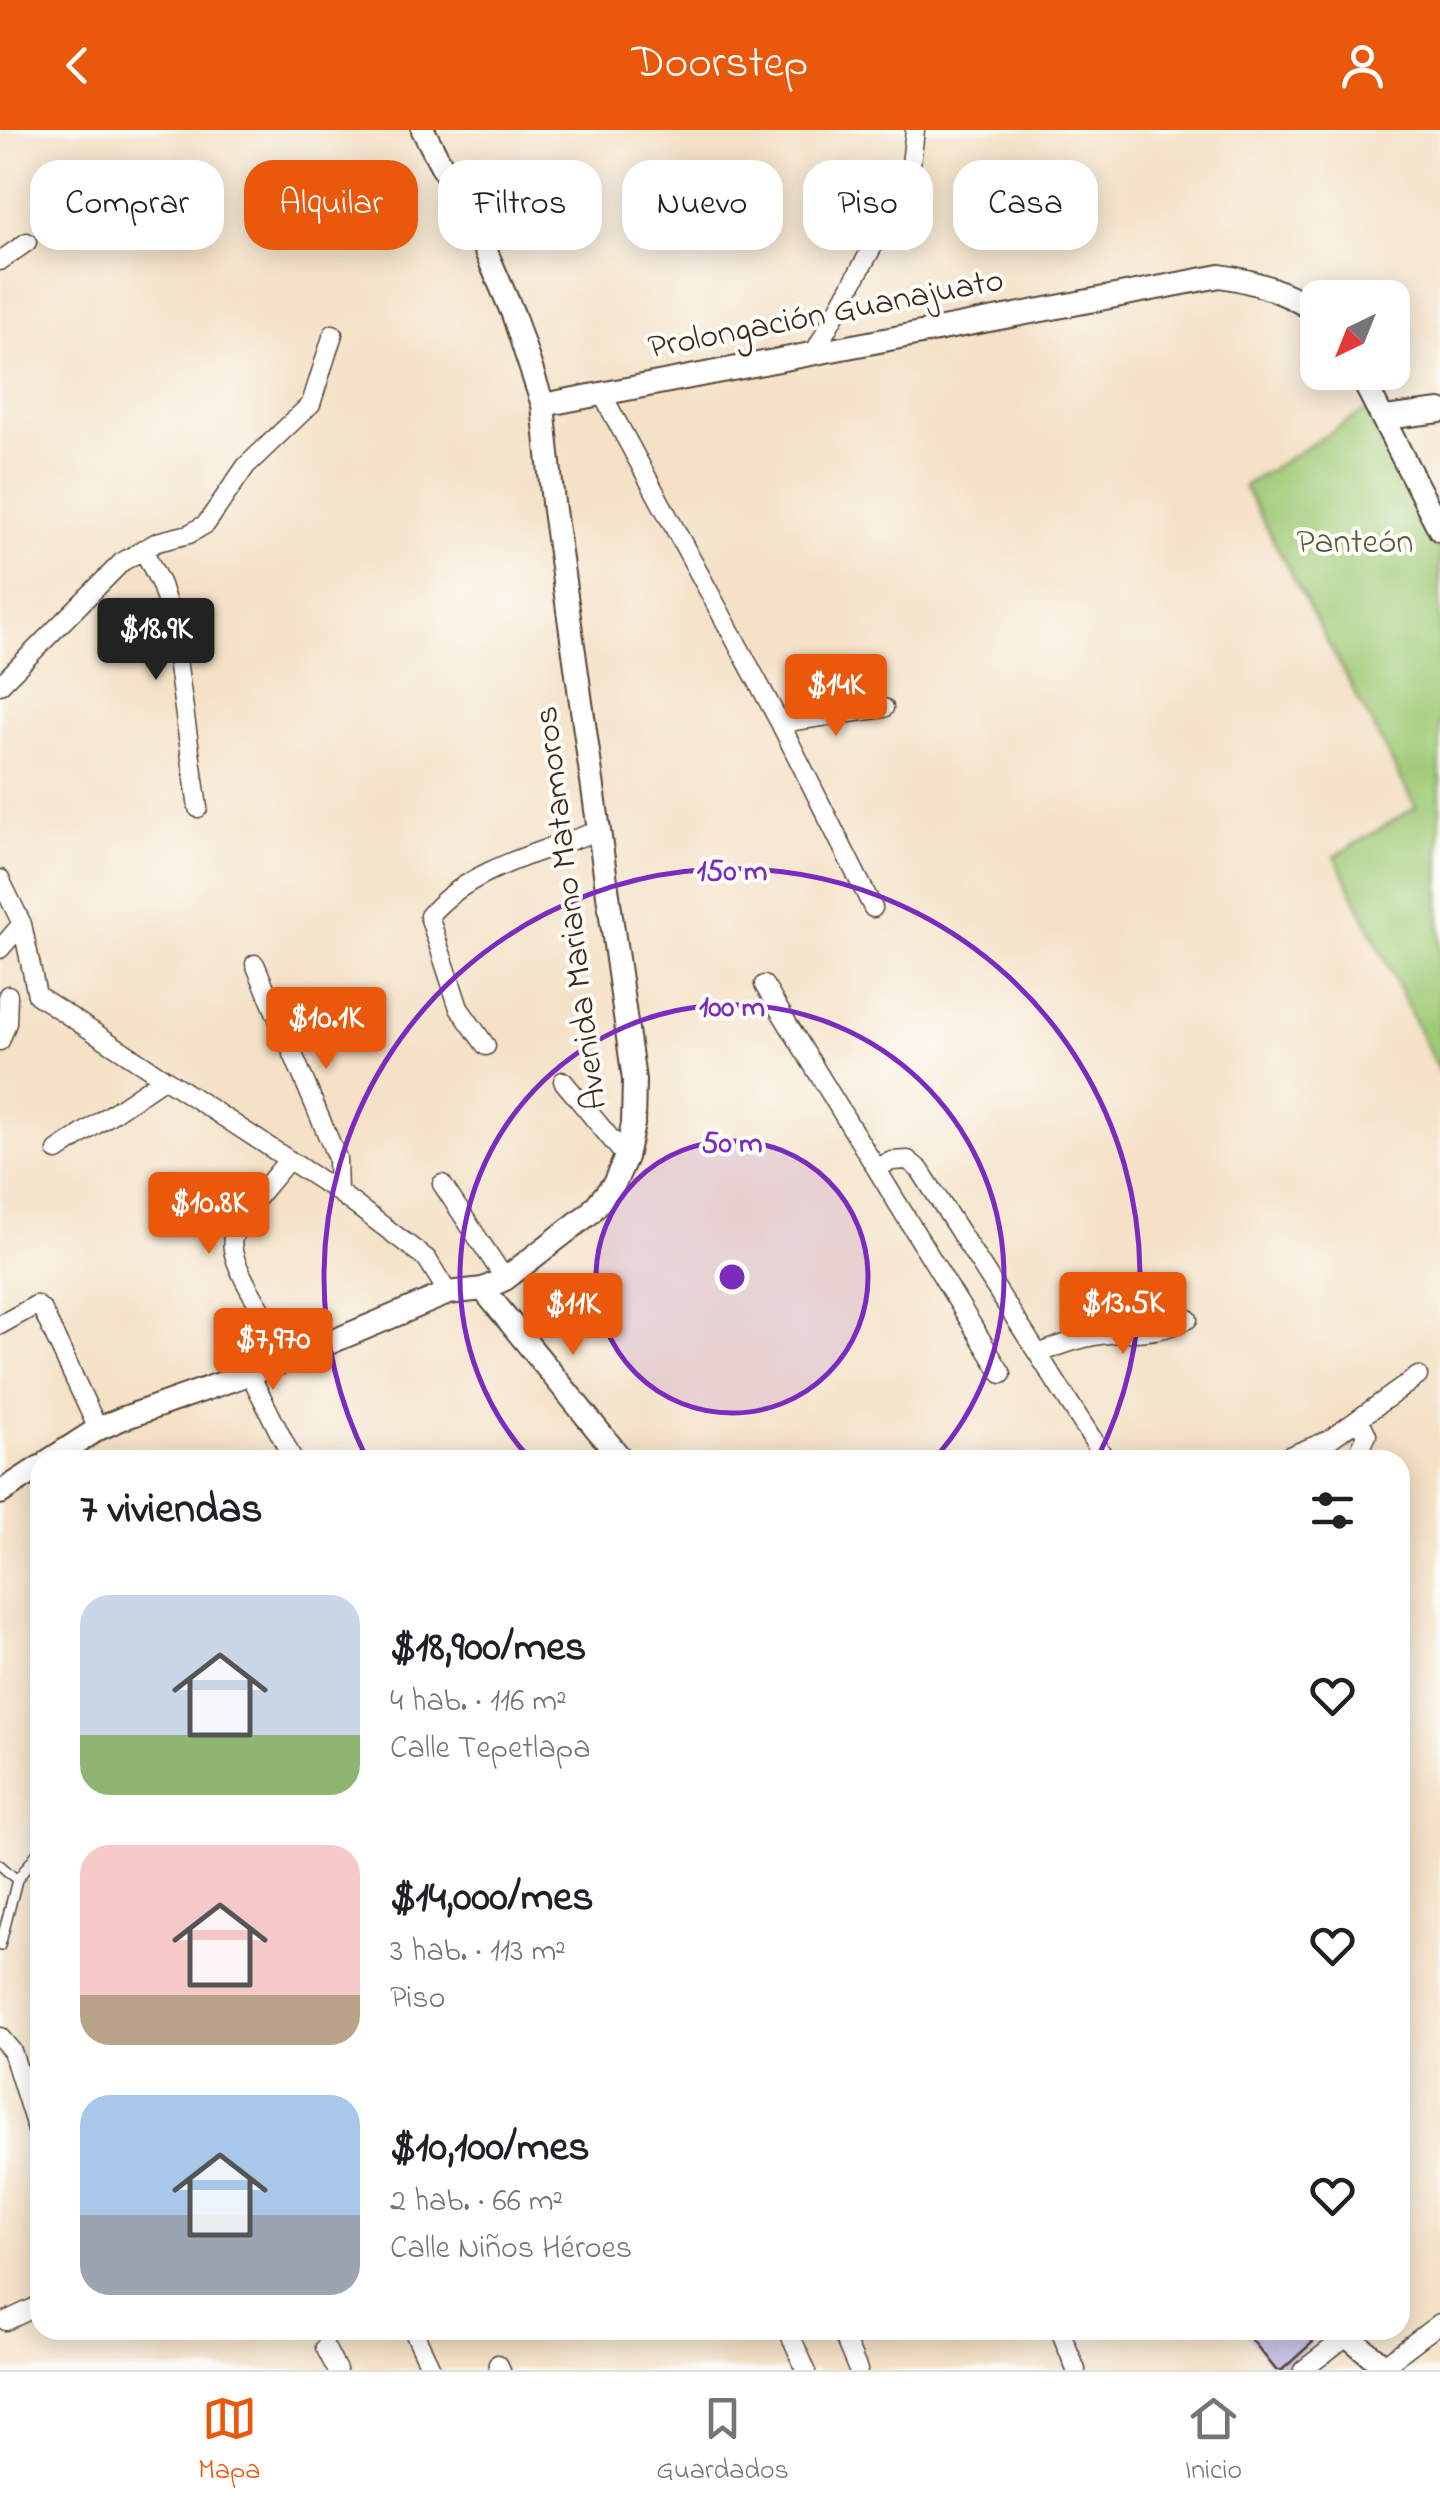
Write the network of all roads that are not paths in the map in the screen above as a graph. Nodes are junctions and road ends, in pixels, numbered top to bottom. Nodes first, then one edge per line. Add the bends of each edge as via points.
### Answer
1 (423, 130) edge
2 (915, 130) edge
3 (27, 242) dead end
4 (0, 261) edge
5 (1300, 300) edge
6 (333, 334) dead end
7 (815, 351) junction
8 (1370, 390) edge
9 (602, 396) junction
10 (543, 405) junction
11 (1440, 410) edge
12 (1385, 418) junction
13 (1440, 530) edge
14 (142, 549) junction
15 (0, 685) edge
16 (884, 708) dead end
17 (780, 724) junction
18 (198, 808) dead end
19 (600, 830) junction
20 (0, 878) edge
21 (873, 908) dead end
22 (22, 924) junction
23 (0, 949) edge
24 (255, 964) dead end
25 (764, 985) dead end
26 (37, 994) junction
27 (4, 996) edge
28 (0, 1041) edge
29 (486, 1046) dead end
30 (163, 1079) junction
31 (563, 1081) dead end
32 (56, 1151) dead end
33 (626, 1157) junction
34 (288, 1160) junction
35 (877, 1168) junction
36 (442, 1184) dead end
37 (338, 1192) junction
38 (505, 1279) junction
39 (483, 1290) junction
40 (448, 1293) junction
41 (1188, 1320) dead end
42 (0, 1325) edge
43 (1039, 1354) junction
44 (293, 1358) junction
45 (250, 1374) junction
46 (1002, 1374) dead end
47 (1418, 1376) dead end
48 (1360, 1420) junction
49 (98, 1429) junction
50 (65, 1450) edge
51 (289, 1450) edge
52 (614, 1450) edge
53 (1100, 1450) edge
54 (1304, 1450) edge
55 (1360, 1450) edge
56 (30, 1474) edge
57 (0, 1493) edge
58 (30, 1862) edge
59 (0, 1866) edge
60 (17, 1880) junction
61 (0, 1946) edge
62 (0, 2037) edge
63 (30, 2108) edge
64 (30, 2310) edge
65 (6, 2321) dead end
66 (1440, 2323) edge
67 (418, 2340) edge
68 (792, 2340) edge
69 (845, 2340) edge
70 (1064, 2340) edge
71 (1336, 2340) edge
72 (1352, 2340) edge
73 (325, 2347) dead end
74 (1386, 2368) edge
75 (337, 2370) edge
76 (432, 2370) edge
77 (806, 2370) edge
78 (858, 2370) edge
79 (1076, 2370) edge
80 (1303, 2370) edge

1 - 10 street, Avenida Mariano Matamoros via 506,297
2 - 7 street via 909,181
3 - 4 street
5 - 7 street, Prolongación Guanajuato via 1220,276
6 - 14 street via 311,404 246,466 206,524
7 - 9 street, Prolongación Guanajuato
8 - 12 street
9 - 10 street, Prolongación Guanajuato
9 - 17 street
10 - 19 street, Avenida Mariano Matamoros
11 - 12 street
12 - 13 street
14 - 15 street
14 - 18 street via 171,617
16 - 17 street
17 - 21 street
19 - 29 street via 470,880 428,916 459,1008
19 - 33 street, Avenida Mariano Matamoros via 634,1080
20 - 22 street
22 - 23 street
22 - 26 street
24 - 37 street via 337,1158
25 - 35 street
26 - 27 street
26 - 30 street
27 - 28 street via 7,1023
30 - 32 street
30 - 34 street
31 - 33 street
33 - 38 street, Avenida Mariano Matamoros via 590,1214
34 - 37 street
34 - 44 street via 238,1226 232,1250
35 - 43 street via 908,1160 920,1170
35 - 46 street
36 - 38 street
37 - 40 street via 428,1259
38 - 39 street, Avenida Mariano Matamoros
39 - 40 street, Avenida Mariano Matamoros
39 - 52 street
40 - 44 street, Avenida Mariano Matamoros
41 - 43 street via 1162,1332 1108,1334
42 - 49 street via 30,1306 43,1311
43 - 53 street
44 - 45 street, Avenida Mariano Matamoros
45 - 49 street, Avenida Mariano Matamoros
45 - 51 street
47 - 48 street
48 - 54 street
48 - 55 street via 1366,1436
49 - 50 street, Avenida Mariano Matamoros
56 - 57 street
58 - 60 lane
59 - 60 lane
60 - 61 lane
62 - 63 street via 12,2051
64 - 65 street
66 - 74 street
67 - 76 street
68 - 77 street
69 - 78 street
70 - 79 street
71 - 80 street
72 - 74 street
73 - 75 street

